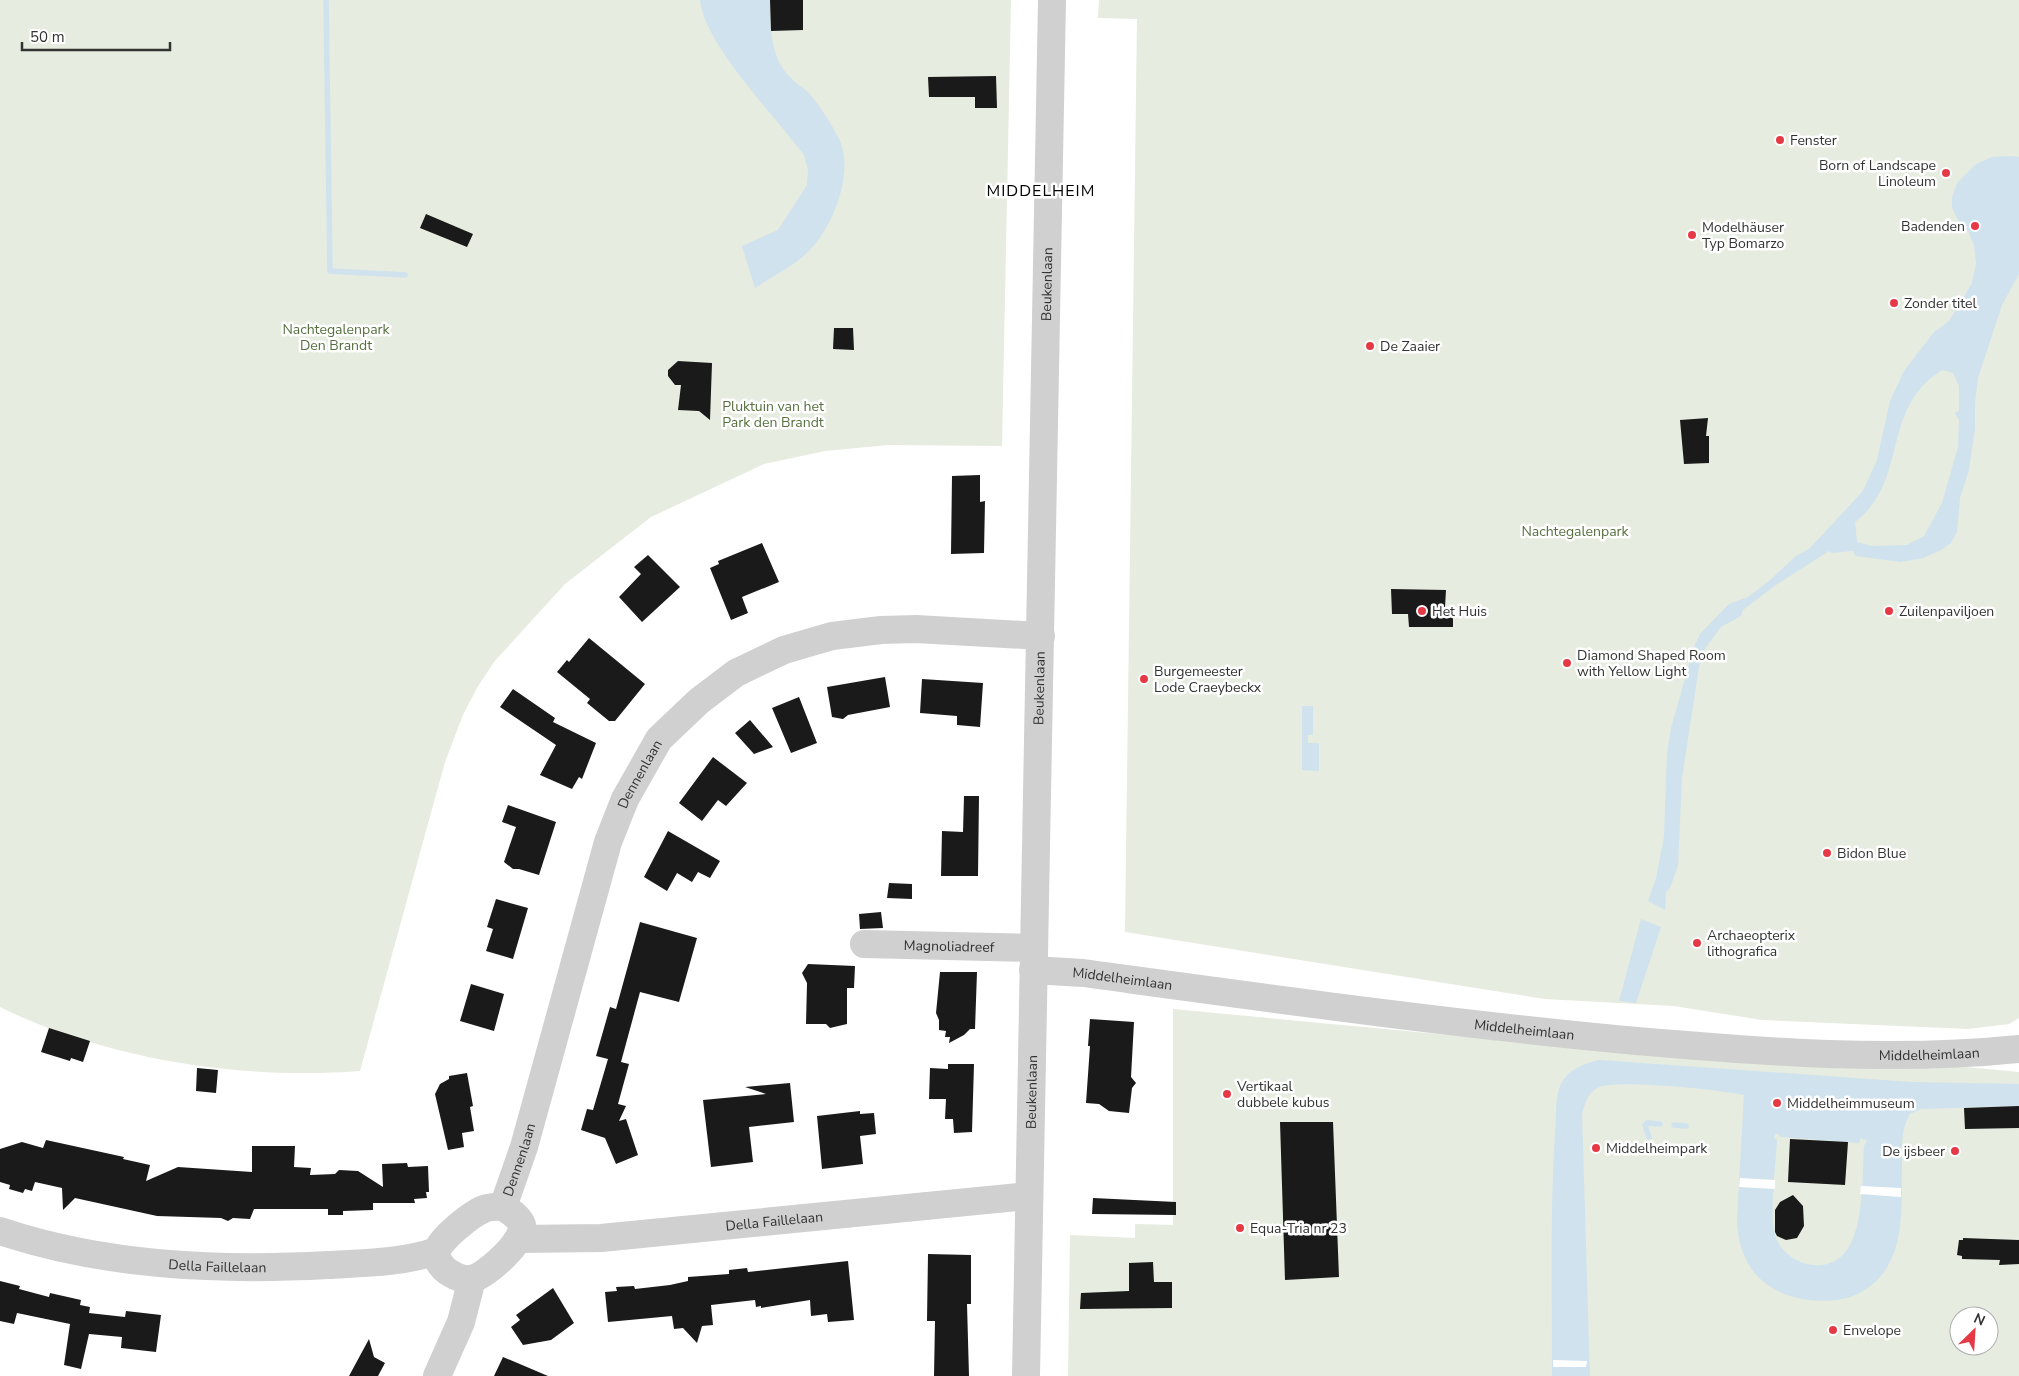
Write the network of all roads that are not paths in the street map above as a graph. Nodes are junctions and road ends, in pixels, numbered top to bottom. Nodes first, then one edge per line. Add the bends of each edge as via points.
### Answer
1 (1052, 0) edge
2 (1041, 636) junction
3 (864, 944) dead end
4 (1033, 959) junction
5 (2019, 1049) edge
6 (1017, 1196) junction
7 (503, 1207) junction
8 (0, 1231) edge
9 (520, 1239) junction
10 (436, 1251) junction
11 (472, 1279) junction
12 (437, 1376) edge
13 (1026, 1376) edge

1 - 2 street, Beukenlaan
2 - 4 street, Beukenlaan
2 - 7 street, Dennenlaan via 916,630 832,636 784,650 736,673 699,701 659,739 625,799 608,842 524,1147
3 - 4 street, Magnoliadreef
4 - 5 street, Middelheimlaan via 1083,973 1545,1032 1692,1046 1827,1054 1963,1054
4 - 6 street, Beukenlaan
6 - 9 street, Della Faillelaan via 601,1238
6 - 13 street, Beukenlaan
7 - 9 street via 519,1220 522,1226
7 - 10 street via 479,1212 455,1229
8 - 10 street, Della Faillelaan via 70,1249 181,1266 264,1268 381,1262 419,1258
9 - 11 street via 488,1270
10 - 11 street via 447,1271 463,1279
11 - 12 street via 461,1322

